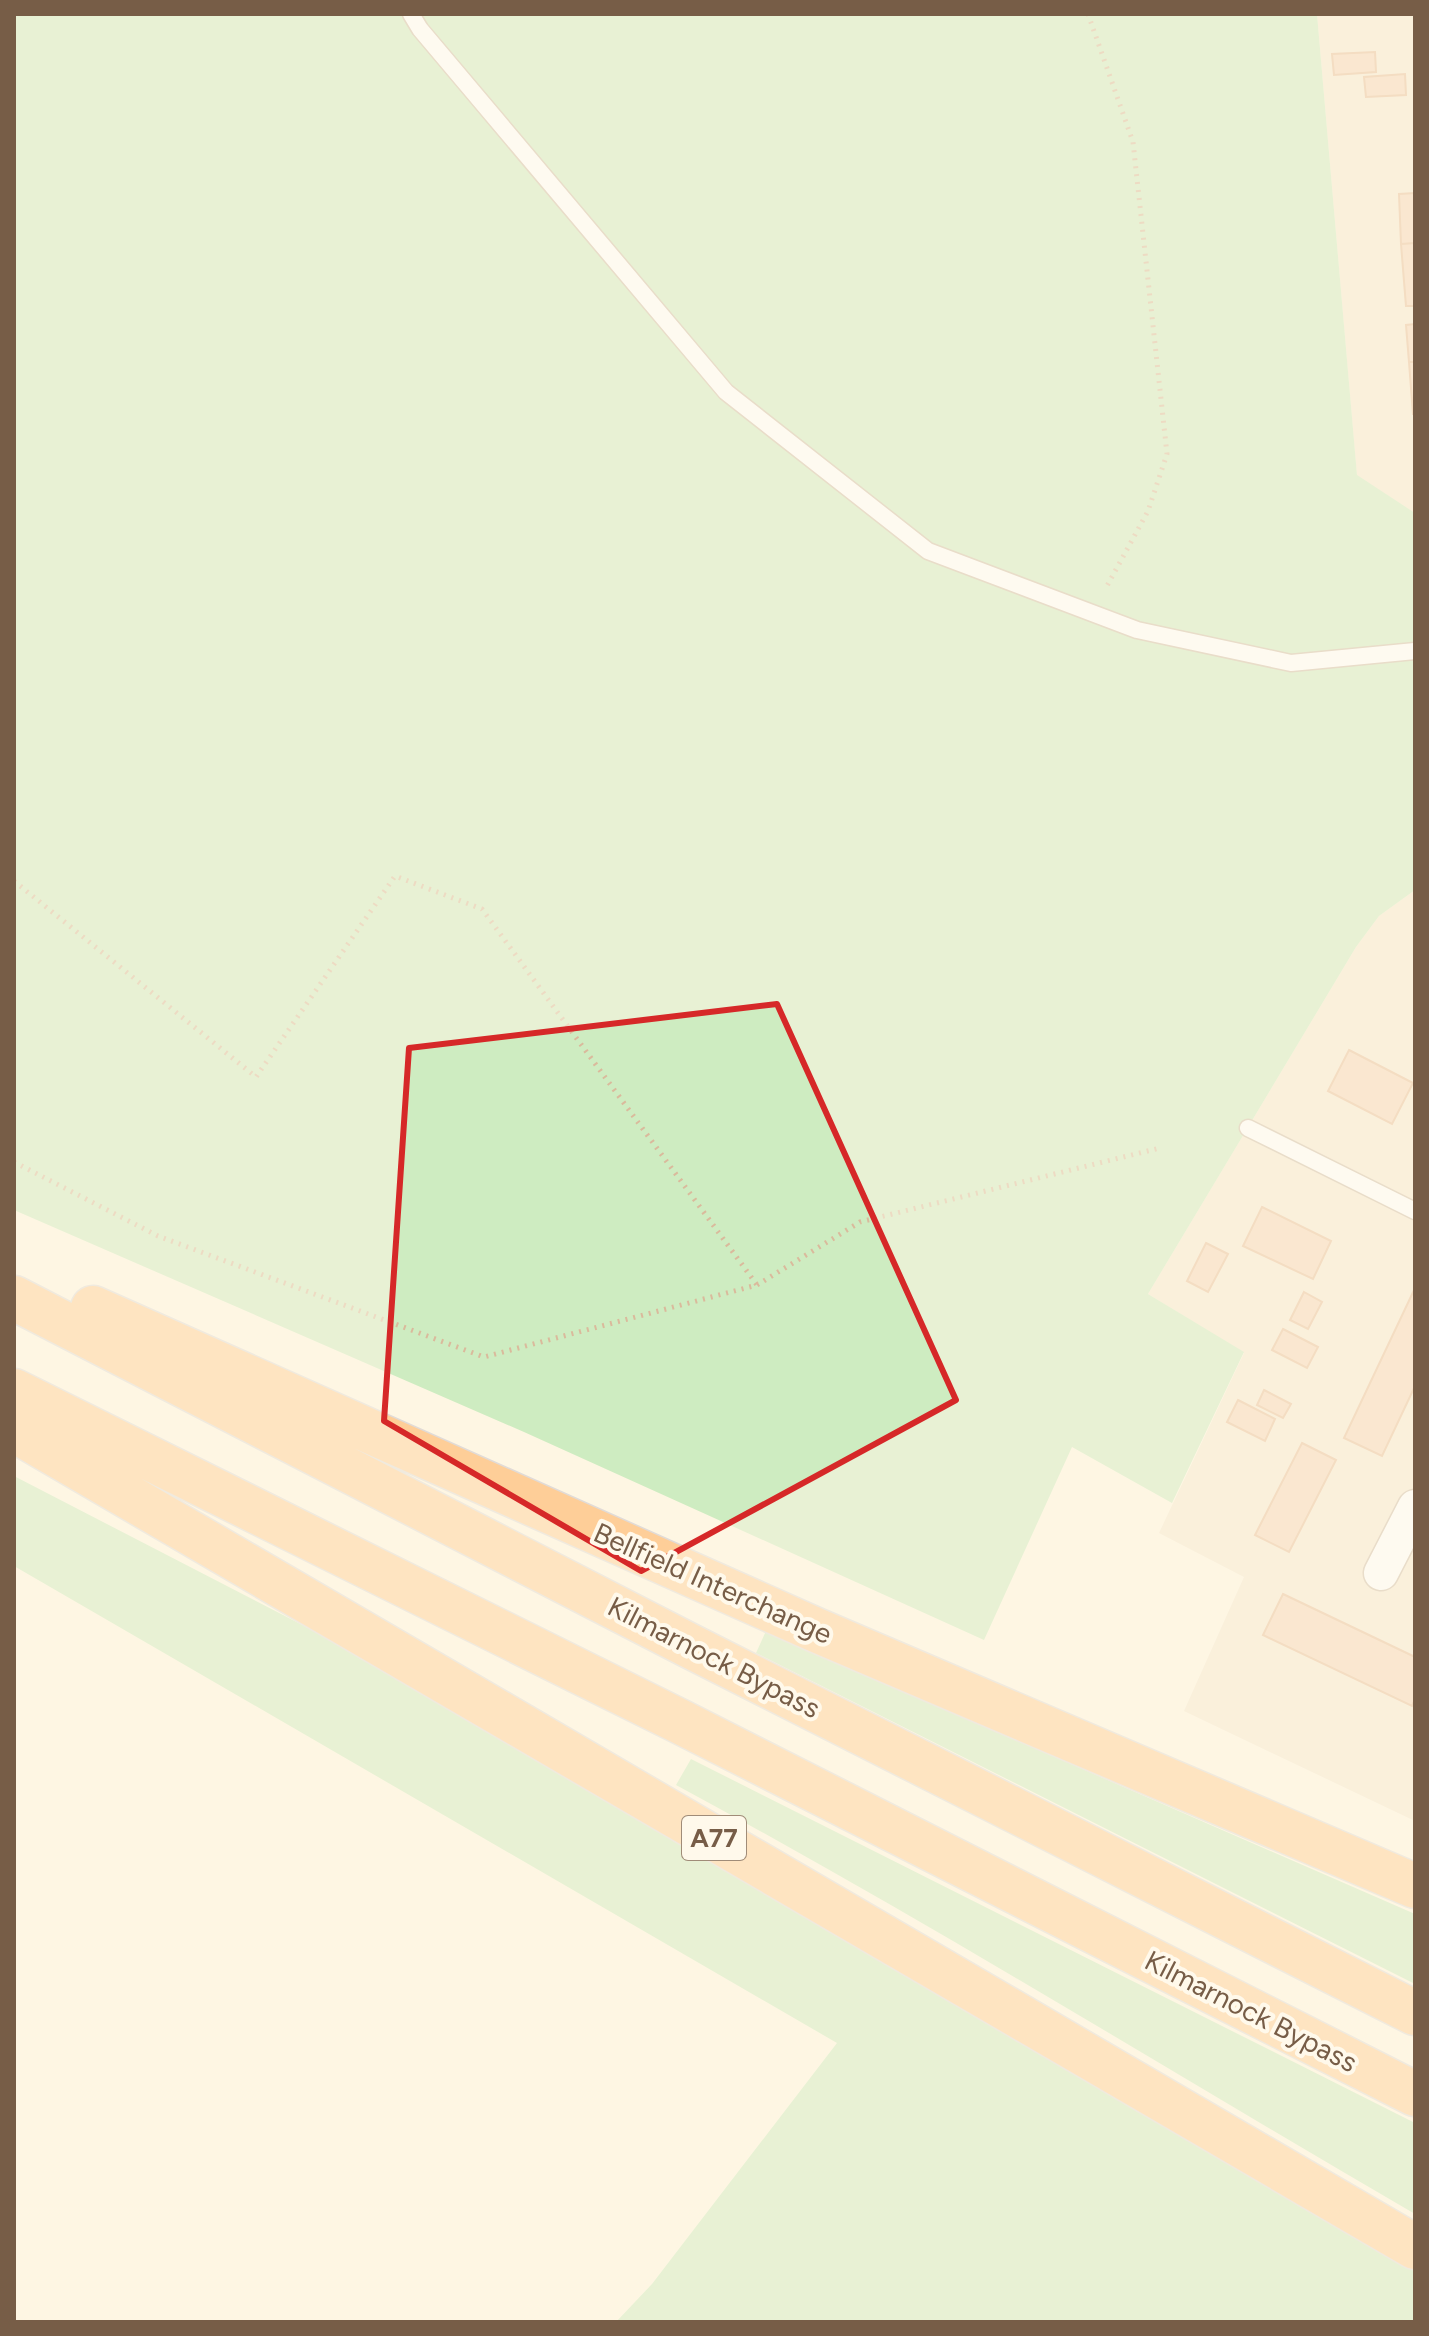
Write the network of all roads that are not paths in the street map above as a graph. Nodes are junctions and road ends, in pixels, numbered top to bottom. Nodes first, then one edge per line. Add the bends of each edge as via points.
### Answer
1 (411, 14) edge
2 (1415, 651) edge
3 (1248, 1128) dead end
4 (1415, 1211) edge
5 (14, 1273) edge
6 (14, 1298) edge
7 (14, 1391) edge
8 (14, 1430) edge
9 (1415, 1507) edge
10 (1381, 1573) dead end
11 (1415, 1886) edge
12 (1415, 2013) edge
13 (1415, 2094) edge
14 (1415, 2247) edge

1 - 2 lane via 726,392 928,551 1137,630 1291,663
3 - 4 lane
5 - 11 highway, Bellfield Interchange via 816,1630
6 - 12 highway, Kilmarnock Bypass
7 - 13 highway, Kilmarnock Bypass
8 - 14 highway, A77
9 - 10 street

